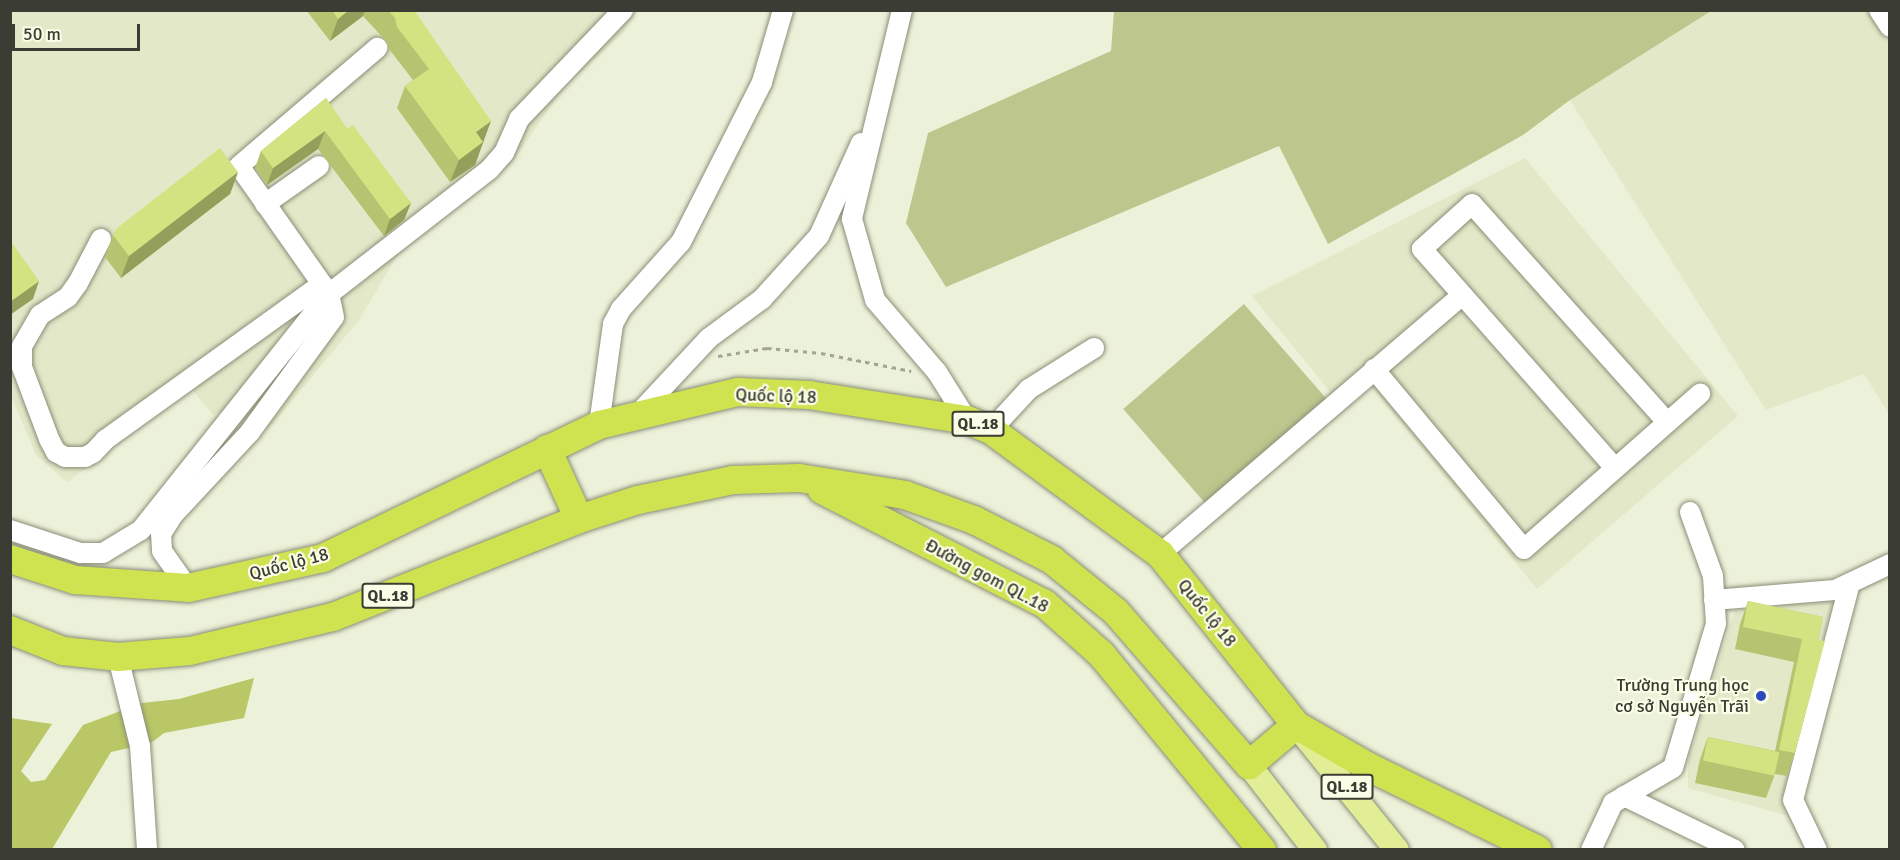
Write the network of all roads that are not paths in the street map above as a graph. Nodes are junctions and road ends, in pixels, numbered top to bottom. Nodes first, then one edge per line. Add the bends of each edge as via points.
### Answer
1 (623, 10) edge
2 (783, 10) edge
3 (902, 10) edge
4 (1880, 10) edge
5 (1890, 27) edge
6 (377, 48) dead end
7 (875, 114) junction
8 (319, 165) dead end
9 (265, 204) junction
10 (101, 238) dead end
11 (326, 289) junction
12 (1461, 297) junction
13 (1094, 348) dead end
14 (1374, 369) junction
15 (1700, 394) dead end
16 (640, 412) junction
17 (1667, 422) junction
18 (598, 425) junction
19 (979, 425) junction
20 (547, 449) junction
21 (1615, 468) junction
22 (799, 478) junction
23 (1690, 512) dead end
24 (579, 519) junction
25 (10, 530) edge
26 (1160, 554) junction
27 (10, 559) edge
28 (1890, 564) edge
29 (1850, 583) junction
30 (188, 588) junction
31 (1714, 600) junction
32 (10, 630) edge
33 (10, 646) edge
34 (63, 651) junction
35 (118, 657) junction
36 (1296, 725) junction
37 (1248, 765) junction
38 (1624, 796) junction
39 (147, 849) edge
40 (1262, 849) edge
41 (1316, 849) edge
42 (1397, 849) edge
43 (1538, 849) edge
44 (1591, 849) edge
45 (1735, 849) edge
46 (1817, 849) edge

1 - 11 street via 519,119 504,153 489,170
2 - 18 street via 762,82 681,243 621,309 613,324
3 - 7 street
4 - 5 street
6 - 9 street via 241,163 239,169
7 - 16 street via 819,236 762,299 709,338
7 - 19 street via 852,219 875,300
8 - 9 street
9 - 11 street
10 - 11 street via 68,297 40,315 22,346 22,367 49,439 65,457 93,453 105,440
11 - 25 street via 141,530 123,544 103,553 80,553
11 - 30 street via 334,317 250,432 161,534 162,551
12 - 14 street
12 - 17 street via 1422,249 1472,204
12 - 21 street
13 - 19 street
14 - 21 street via 1524,549
14 - 26 street
15 - 17 street
16 - 18 highway, Quốc lộ 18 / QL.18
16 - 19 highway, Quốc lộ 18 / QL.18 via 738,392 809,395
17 - 21 street
18 - 20 highway, Quốc lộ 18 / QL.18
19 - 26 highway, Quốc lộ 18 / QL.18
20 - 24 highway
20 - 30 highway, Quốc lộ 18 / QL.18 via 322,558
22 - 24 highway, QL.18 via 692,487
22 - 37 highway, QL.18 via 905,495 974,520 1052,560 1116,612
22 - 40 highway, Đường gom QL.18 via 1045,604 1101,654
23 - 31 street via 1713,576
24 - 35 highway, QL.18 via 333,618 190,651
26 - 36 highway, Quốc lộ 18 / QL.18
27 - 30 highway, Quốc lộ 18 / QL.18 via 75,580
28 - 29 street
29 - 31 street via 1835,590
29 - 46 street via 1793,800
31 - 38 street via 1716,624 1673,768
32 - 34 highway, QL.18
33 - 34 highway
34 - 35 highway, QL.18
35 - 39 street via 140,746
36 - 37 highway
36 - 42 main road, Quốc lộ 18 / QL.18
36 - 43 highway via 1369,767
37 - 41 main road, QL.18
38 - 44 street via 1613,803
38 - 45 street

